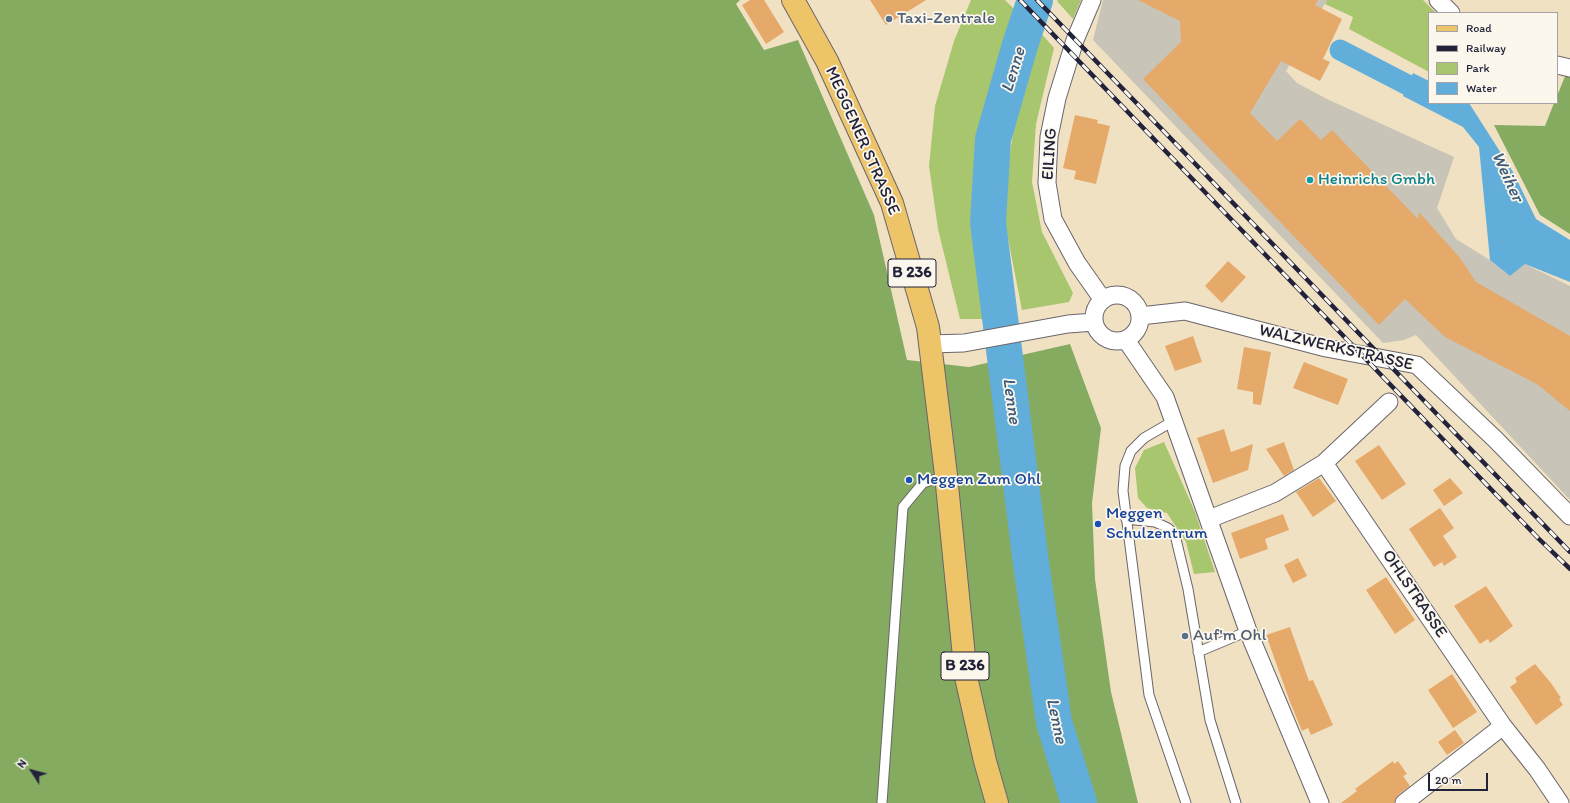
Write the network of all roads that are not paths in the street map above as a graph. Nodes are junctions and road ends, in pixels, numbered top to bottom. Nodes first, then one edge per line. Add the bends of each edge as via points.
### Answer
1 (793, 0) edge
2 (1092, 0) edge
3 (1438, 0) edge
4 (1450, 12) edge
5 (1558, 65) edge
6 (1570, 68) edge
7 (1103, 300) junction
8 (1140, 316) junction
9 (1094, 322) junction
10 (1126, 340) junction
11 (930, 344) junction
12 (1389, 402) dead end
13 (1175, 420) junction
14 (1324, 463) junction
15 (946, 476) junction
16 (1570, 516) edge
17 (1126, 519) junction
18 (1209, 519) junction
19 (1248, 631) junction
20 (1198, 652) junction
21 (1503, 726) junction
22 (1316, 802) edge
23 (882, 803) edge
24 (997, 803) edge
25 (1186, 803) edge
26 (1236, 803) edge
27 (1404, 803) edge
28 (1560, 803) edge

1 - 11 main road, MEGGENER STRASSE / B 236 via 827,61 892,203 928,327
2 - 7 street, EILING via 1075,40 1057,98 1049,137 1046,183 1054,219 1077,264
3 - 4 street
5 - 6 street
7 - 8 street via 1123,296 1135,303
7 - 9 street via 1096,310
8 - 10 street via 1135,333
8 - 16 street, WALZWERKSTRASSE via 1185,311 1326,348 1417,365 1496,440
9 - 10 street via 1096,329 1106,339 1119,342
9 - 11 street via 1068,324 964,343
10 - 13 street via 1165,397
11 - 15 main road, MEGGENER STRASSE / B 236
12 - 14 street
13 - 17 lane via 1144,438 1131,451 1125,466 1123,491
13 - 18 street
14 - 18 street via 1275,493
14 - 21 street, OHLSTRASSE
15 - 23 lane via 923,483 902,507
15 - 24 main road, MEGGENER STRASSE / B 236 via 966,677
17 - 20 lane via 1155,522 1168,528 1175,535 1188,589
17 - 25 lane via 1149,695
18 - 19 street
19 - 20 lane
19 - 22 street
20 - 26 lane via 1210,720
21 - 27 street
21 - 28 street, OHLSTRASSE

